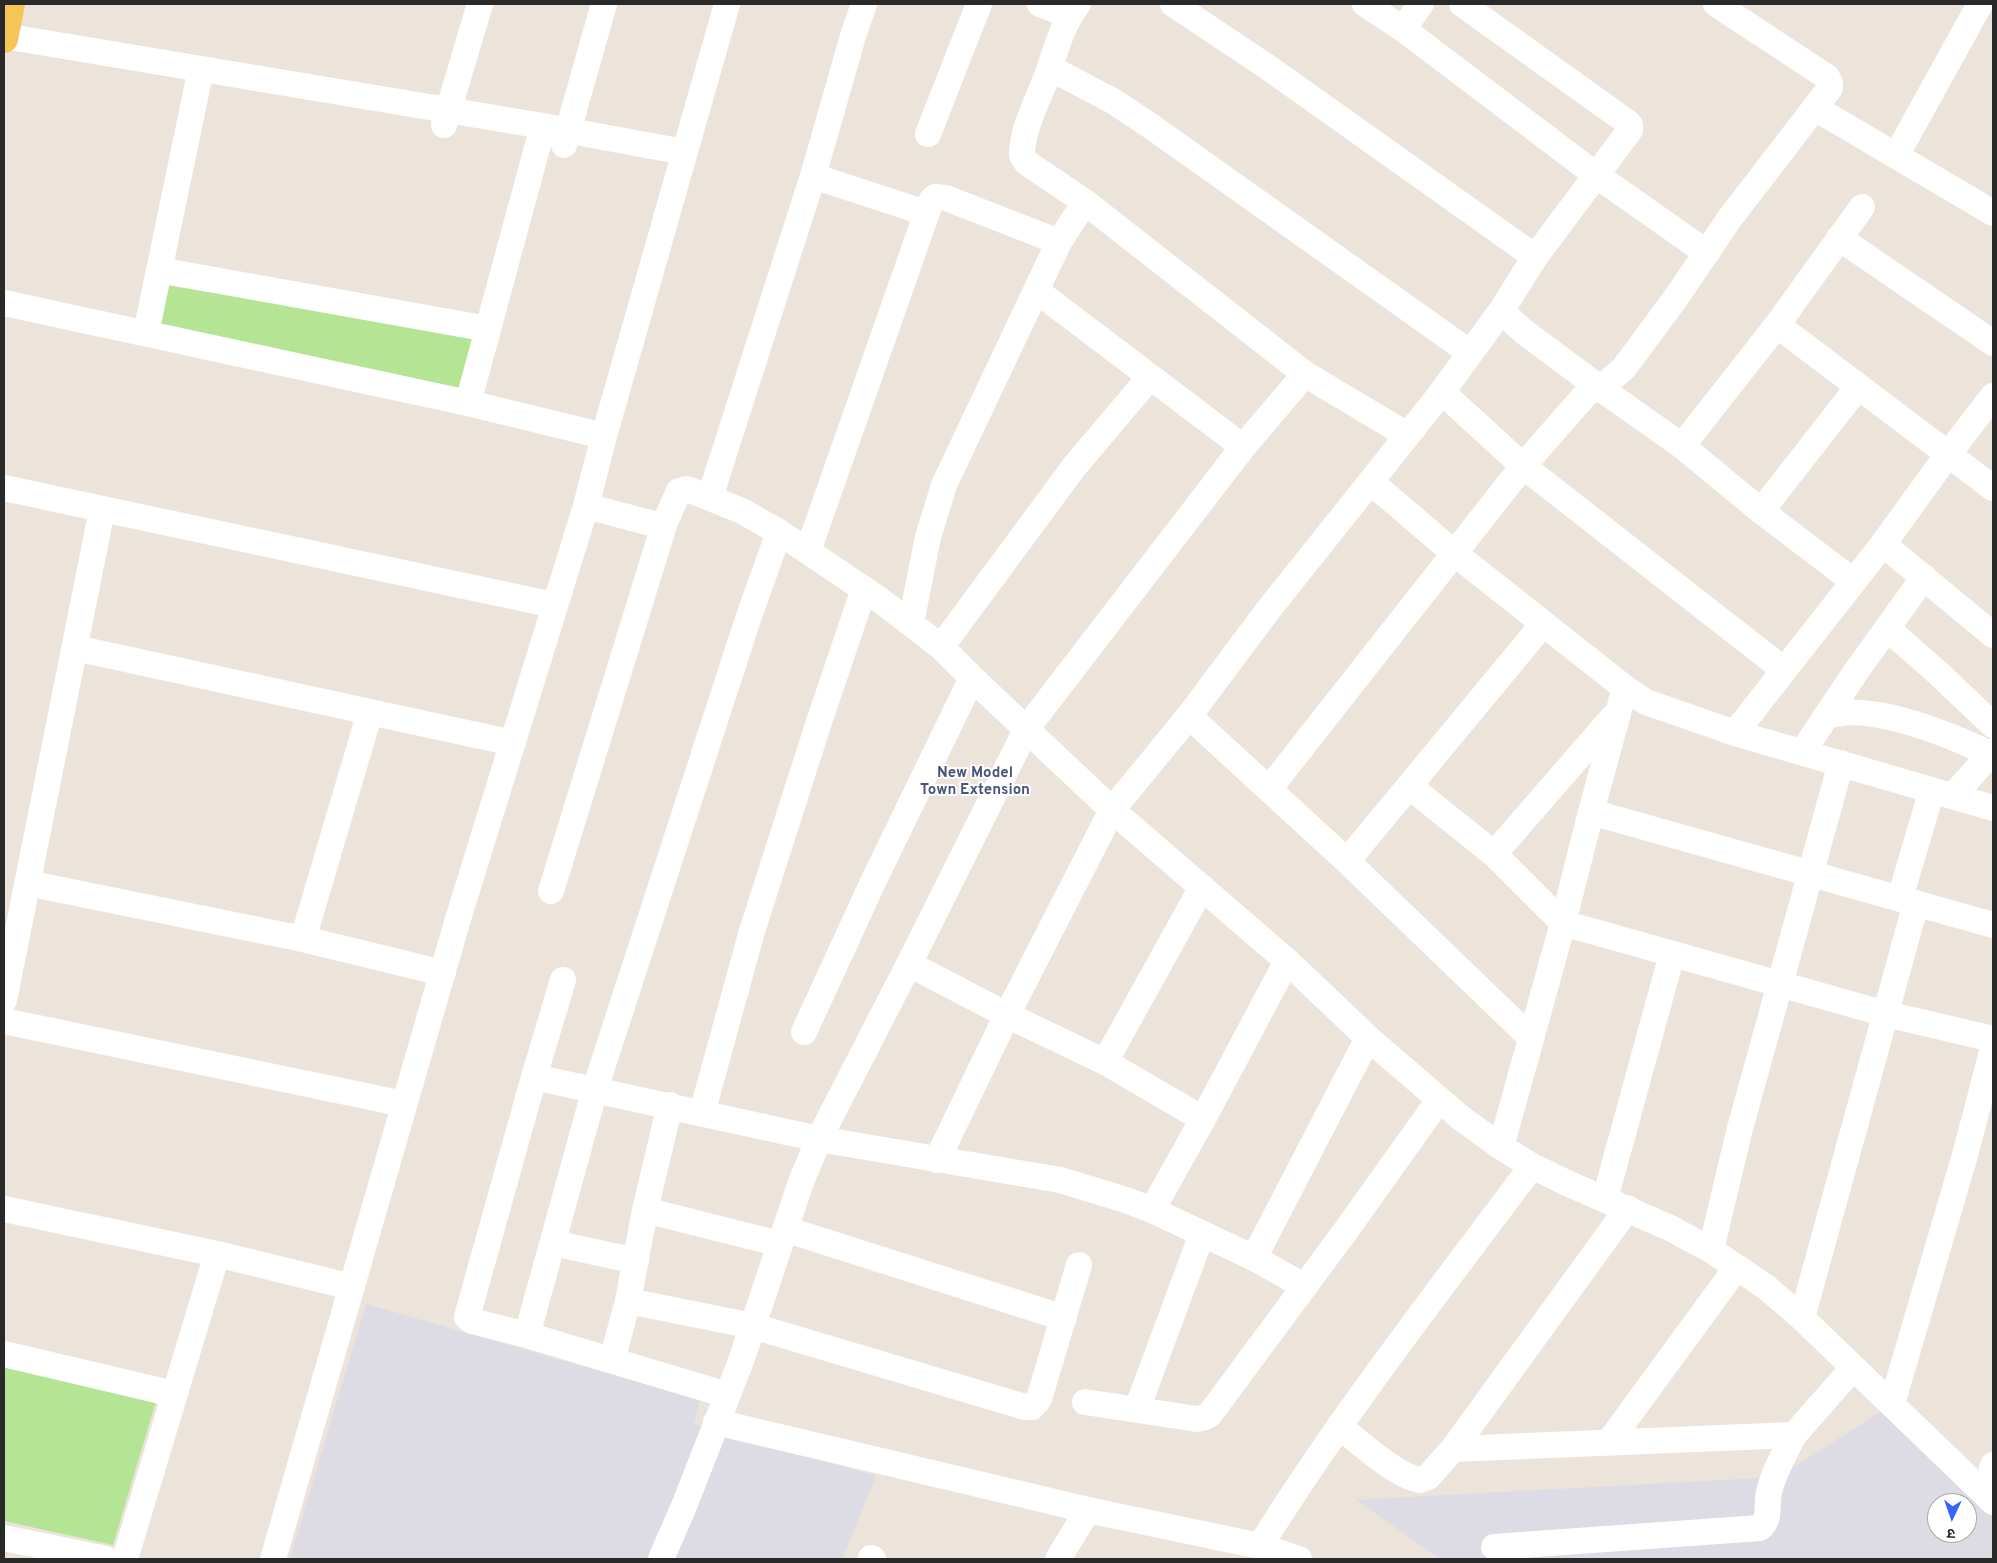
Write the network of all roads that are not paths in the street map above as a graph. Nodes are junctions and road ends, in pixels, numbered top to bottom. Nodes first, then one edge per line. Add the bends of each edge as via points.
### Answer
1 (11, 4) edge
2 (480, 4) edge
3 (604, 4) edge
4 (726, 4) edge
5 (864, 4) edge
6 (980, 4) edge
7 (1040, 4) edge
8 (1173, 4) edge
9 (1365, 4) edge
10 (1420, 4) edge
11 (1462, 4) edge
12 (1716, 4) edge
13 (1980, 4) edge
14 (1073, 10) edge
15 (1403, 29) junction
16 (4, 37) edge
17 (4, 52) edge
18 (1050, 68) junction
19 (199, 77) junction
20 (1815, 108) junction
21 (446, 118) junction
22 (928, 134) dead end
23 (553, 136) junction
24 (1896, 156) junction
25 (682, 159) junction
26 (1596, 175) junction
27 (813, 176) junction
28 (1085, 202) junction
29 (1862, 207) dead end
30 (926, 213) junction
31 (1993, 213) edge
32 (1840, 238) junction
33 (1059, 242) junction
34 (1707, 253) junction
35 (1535, 257) junction
36 (159, 270) junction
37 (1037, 291) junction
38 (4, 303) edge
39 (1501, 311) junction
40 (1777, 325) junction
41 (488, 328) junction
42 (146, 333) junction
43 (1993, 343) edge
44 (1469, 352) junction
45 (1304, 374) junction
46 (1150, 376) junction
47 (1597, 386) junction
48 (1858, 387) junction
49 (1442, 392) junction
50 (1993, 396) edge
51 (468, 402) junction
52 (1407, 435) junction
53 (604, 436) junction
54 (1682, 446) junction
55 (1243, 447) junction
56 (1949, 453) junction
57 (1523, 466) junction
58 (1371, 482) junction
59 (4, 488) edge
60 (1993, 488) edge
61 (710, 497) junction
62 (586, 506) junction
63 (102, 510) junction
64 (1761, 511) junction
65 (665, 522) junction
66 (779, 532) junction
67 (1883, 544) junction
68 (808, 551) junction
69 (1454, 553) junction
70 (1924, 578) junction
71 (1853, 581) junction
72 (864, 589) junction
73 (554, 605) junction
74 (911, 623) junction
75 (1543, 624) junction
76 (1888, 629) junction
77 (1993, 635) edge
78 (941, 646) junction
79 (75, 648) junction
80 (1784, 670) junction
81 (972, 678) junction
82 (1622, 699) junction
83 (370, 712) junction
84 (1189, 716) junction
85 (1825, 717) junction
86 (1993, 725) edge
87 (1027, 728) junction
88 (1735, 733) junction
89 (513, 743) junction
90 (1803, 751) junction
91 (1992, 752) edge
92 (1841, 763) junction
93 (1409, 786) junction
94 (1269, 789) junction
95 (1942, 793) junction
96 (1993, 808) edge
97 (1112, 810) junction
98 (1591, 812) junction
99 (1494, 854) junction
100 (1347, 861) junction
101 (1810, 872) junction
102 (27, 883) junction
103 (1202, 887) junction
104 (551, 891) dead end
105 (1908, 901) junction
106 (1564, 923) junction
107 (1993, 926) edge
108 (303, 939) junction
109 (1672, 954) junction
110 (1287, 961) junction
111 (909, 964) junction
112 (443, 973) junction
113 (563, 980) dead end
114 (1780, 985) junction
115 (4, 1000) edge
116 (1886, 1014) junction
117 (1007, 1015) junction
118 (4, 1021) edge
119 (804, 1032) dead end
120 (1368, 1038) junction
121 (1531, 1038) junction
122 (1993, 1039) edge
123 (1993, 1048) edge
124 (1105, 1062) junction
125 (534, 1078) junction
126 (595, 1089) junction
127 (1440, 1100) junction
128 (404, 1104) junction
129 (670, 1105) junction
130 (702, 1113) junction
131 (1203, 1119) junction
132 (819, 1139) junction
133 (1501, 1148) junction
134 (937, 1160) junction
135 (1532, 1166) junction
136 (1617, 1204) junction
137 (4, 1209) edge
138 (645, 1210) junction
139 (1152, 1210) junction
140 (1202, 1234) junction
141 (783, 1236) junction
142 (553, 1243) junction
143 (1711, 1250) junction
144 (217, 1254) junction
145 (1254, 1258) junction
146 (636, 1261) junction
147 (1079, 1265) dead end
148 (1737, 1267) junction
149 (1304, 1286) junction
150 (352, 1288) junction
151 (628, 1301) junction
152 (1064, 1318) junction
153 (1802, 1318) junction
154 (753, 1326) junction
155 (527, 1335) junction
156 (4, 1354) edge
157 (612, 1360) junction
158 (1853, 1368) junction
159 (174, 1394) junction
160 (727, 1394) junction
161 (1085, 1402) dead end
162 (1892, 1404) junction
163 (1137, 1409) junction
164 (716, 1422) junction
165 (1338, 1426) junction
166 (1794, 1435) junction
167 (1609, 1442) junction
168 (1453, 1449) junction
169 (1993, 1465) edge
170 (1989, 1498) edge
171 (1088, 1510) junction
172 (4, 1538) edge
173 (1260, 1546) junction
174 (1494, 1547) dead end
175 (106, 1559) edge
176 (125, 1559) edge
177 (273, 1559) edge
178 (661, 1559) edge
179 (1058, 1559) edge
180 (1299, 1559) edge

1 - 16 main road
2 - 21 street
3 - 23 street
4 - 25 street
5 - 27 street
6 - 22 street
7 - 14 street
8 - 35 street via 1269,68
9 - 15 street
10 - 15 street
11 - 26 street via 1630,125 1627,134
12 - 20 street via 1827,77 1830,88
13 - 24 street
14 - 18 street
15 - 26 street
16 - 19 street
17 - 19 street
18 - 28 street via 1024,137 1022,155 1036,170
18 - 44 street via 1152,126
19 - 21 street
19 - 36 street
20 - 24 street
20 - 34 street
21 - 23 street
23 - 25 street
23 - 41 street
24 - 31 street
25 - 53 street
26 - 34 street
26 - 35 street
27 - 30 street
27 - 61 street
28 - 33 street
28 - 45 street
29 - 32 street
30 - 33 street via 935,197 946,198
30 - 68 street
32 - 40 street
32 - 43 street
33 - 37 street
34 - 47 street via 1624,368
35 - 39 street
36 - 41 street
36 - 42 street
37 - 46 street
37 - 74 street via 944,485 928,537
38 - 42 street
39 - 44 street
39 - 47 street
40 - 48 street
40 - 54 street
41 - 51 street
42 - 51 street
44 - 49 street
45 - 52 street
45 - 55 street
46 - 55 street
46 - 78 street via 1074,467
47 - 54 street
47 - 57 street
48 - 56 street
48 - 64 street
49 - 52 street
49 - 57 street
50 - 56 street
51 - 53 street
52 - 58 street
53 - 62 street
54 - 64 street
55 - 87 street
56 - 60 street
56 - 67 street
57 - 69 street
57 - 80 street
58 - 69 street
58 - 84 street
59 - 63 street
61 - 65 street via 682,488 676,493
61 - 66 street
62 - 65 street via 658,525
62 - 73 street
63 - 73 street
63 - 79 street
64 - 71 street
65 - 104 street
66 - 68 street
66 - 126 street
67 - 70 street
67 - 71 street
68 - 72 street
69 - 75 street
69 - 94 street
70 - 76 street
70 - 77 street
71 - 80 street
72 - 74 street
72 - 130 street via 752,930
73 - 89 street
74 - 78 street
75 - 82 street
75 - 93 street
76 - 85 street
76 - 86 street
78 - 81 street
79 - 83 street
79 - 102 street
80 - 88 street
81 - 87 street
81 - 119 street
82 - 88 street via 1646,702
82 - 98 street
82 - 99 street
83 - 89 street
83 - 108 street
84 - 94 street
84 - 97 street
85 - 90 street
85 - 91 street via 1837,712 1854,712 1894,719 1920,725
87 - 97 street
87 - 111 street
88 - 90 street
89 - 112 street
90 - 92 street
91 - 95 street
92 - 95 street
92 - 101 street
93 - 99 street
93 - 100 street
94 - 100 street
95 - 96 street
95 - 105 street
97 - 103 street
97 - 117 street
98 - 101 street
98 - 106 street
99 - 106 street
100 - 121 street
101 - 105 street
101 - 114 street
102 - 108 street
102 - 115 street
103 - 110 street
103 - 124 street
105 - 107 street
105 - 116 street
106 - 109 street
106 - 121 street
108 - 112 street
109 - 114 street
109 - 136 street
110 - 120 street
110 - 131 street
111 - 117 street
111 - 132 street
112 - 128 street
113 - 125 street
114 - 116 street
114 - 143 street via 1739,1132
116 - 122 street
116 - 153 street
117 - 124 street
117 - 134 street
118 - 128 street
120 - 127 street
120 - 145 street
121 - 133 street
123 - 162 street
124 - 131 street
125 - 126 street
125 - 155 street via 467,1317
126 - 129 street
126 - 142 street
127 - 133 street
127 - 149 street
128 - 150 street
129 - 130 street
129 - 138 street
130 - 132 street
131 - 139 street
132 - 134 street
132 - 141 street
133 - 135 street
134 - 139 street via 1060,1180
135 - 136 street
135 - 165 street
136 - 143 street
136 - 168 street
137 - 144 street
138 - 141 street
138 - 146 street
139 - 140 street
140 - 145 street
140 - 163 street
141 - 152 street
141 - 154 street
142 - 146 street
142 - 155 street
143 - 148 street
144 - 150 street
144 - 159 street
145 - 149 street
146 - 151 street
147 - 152 street
148 - 153 street
148 - 167 street
149 - 163 street via 1210,1414 1197,1419
150 - 177 street
151 - 154 street
151 - 157 street
152 - 154 street via 1039,1399 1032,1407
153 - 158 street
154 - 160 street
155 - 157 street
156 - 159 street
157 - 160 street
158 - 162 street
158 - 166 street
159 - 176 street
160 - 164 street
161 - 163 street
162 - 170 street
164 - 171 street
164 - 178 street
165 - 168 street via 1414,1480 1428,1477
165 - 173 street
166 - 167 street
166 - 174 street via 1775,1472 1767,1518 1760,1528
167 - 168 street
169 - 170 street
171 - 173 street
171 - 179 street
172 - 175 street
173 - 180 street

